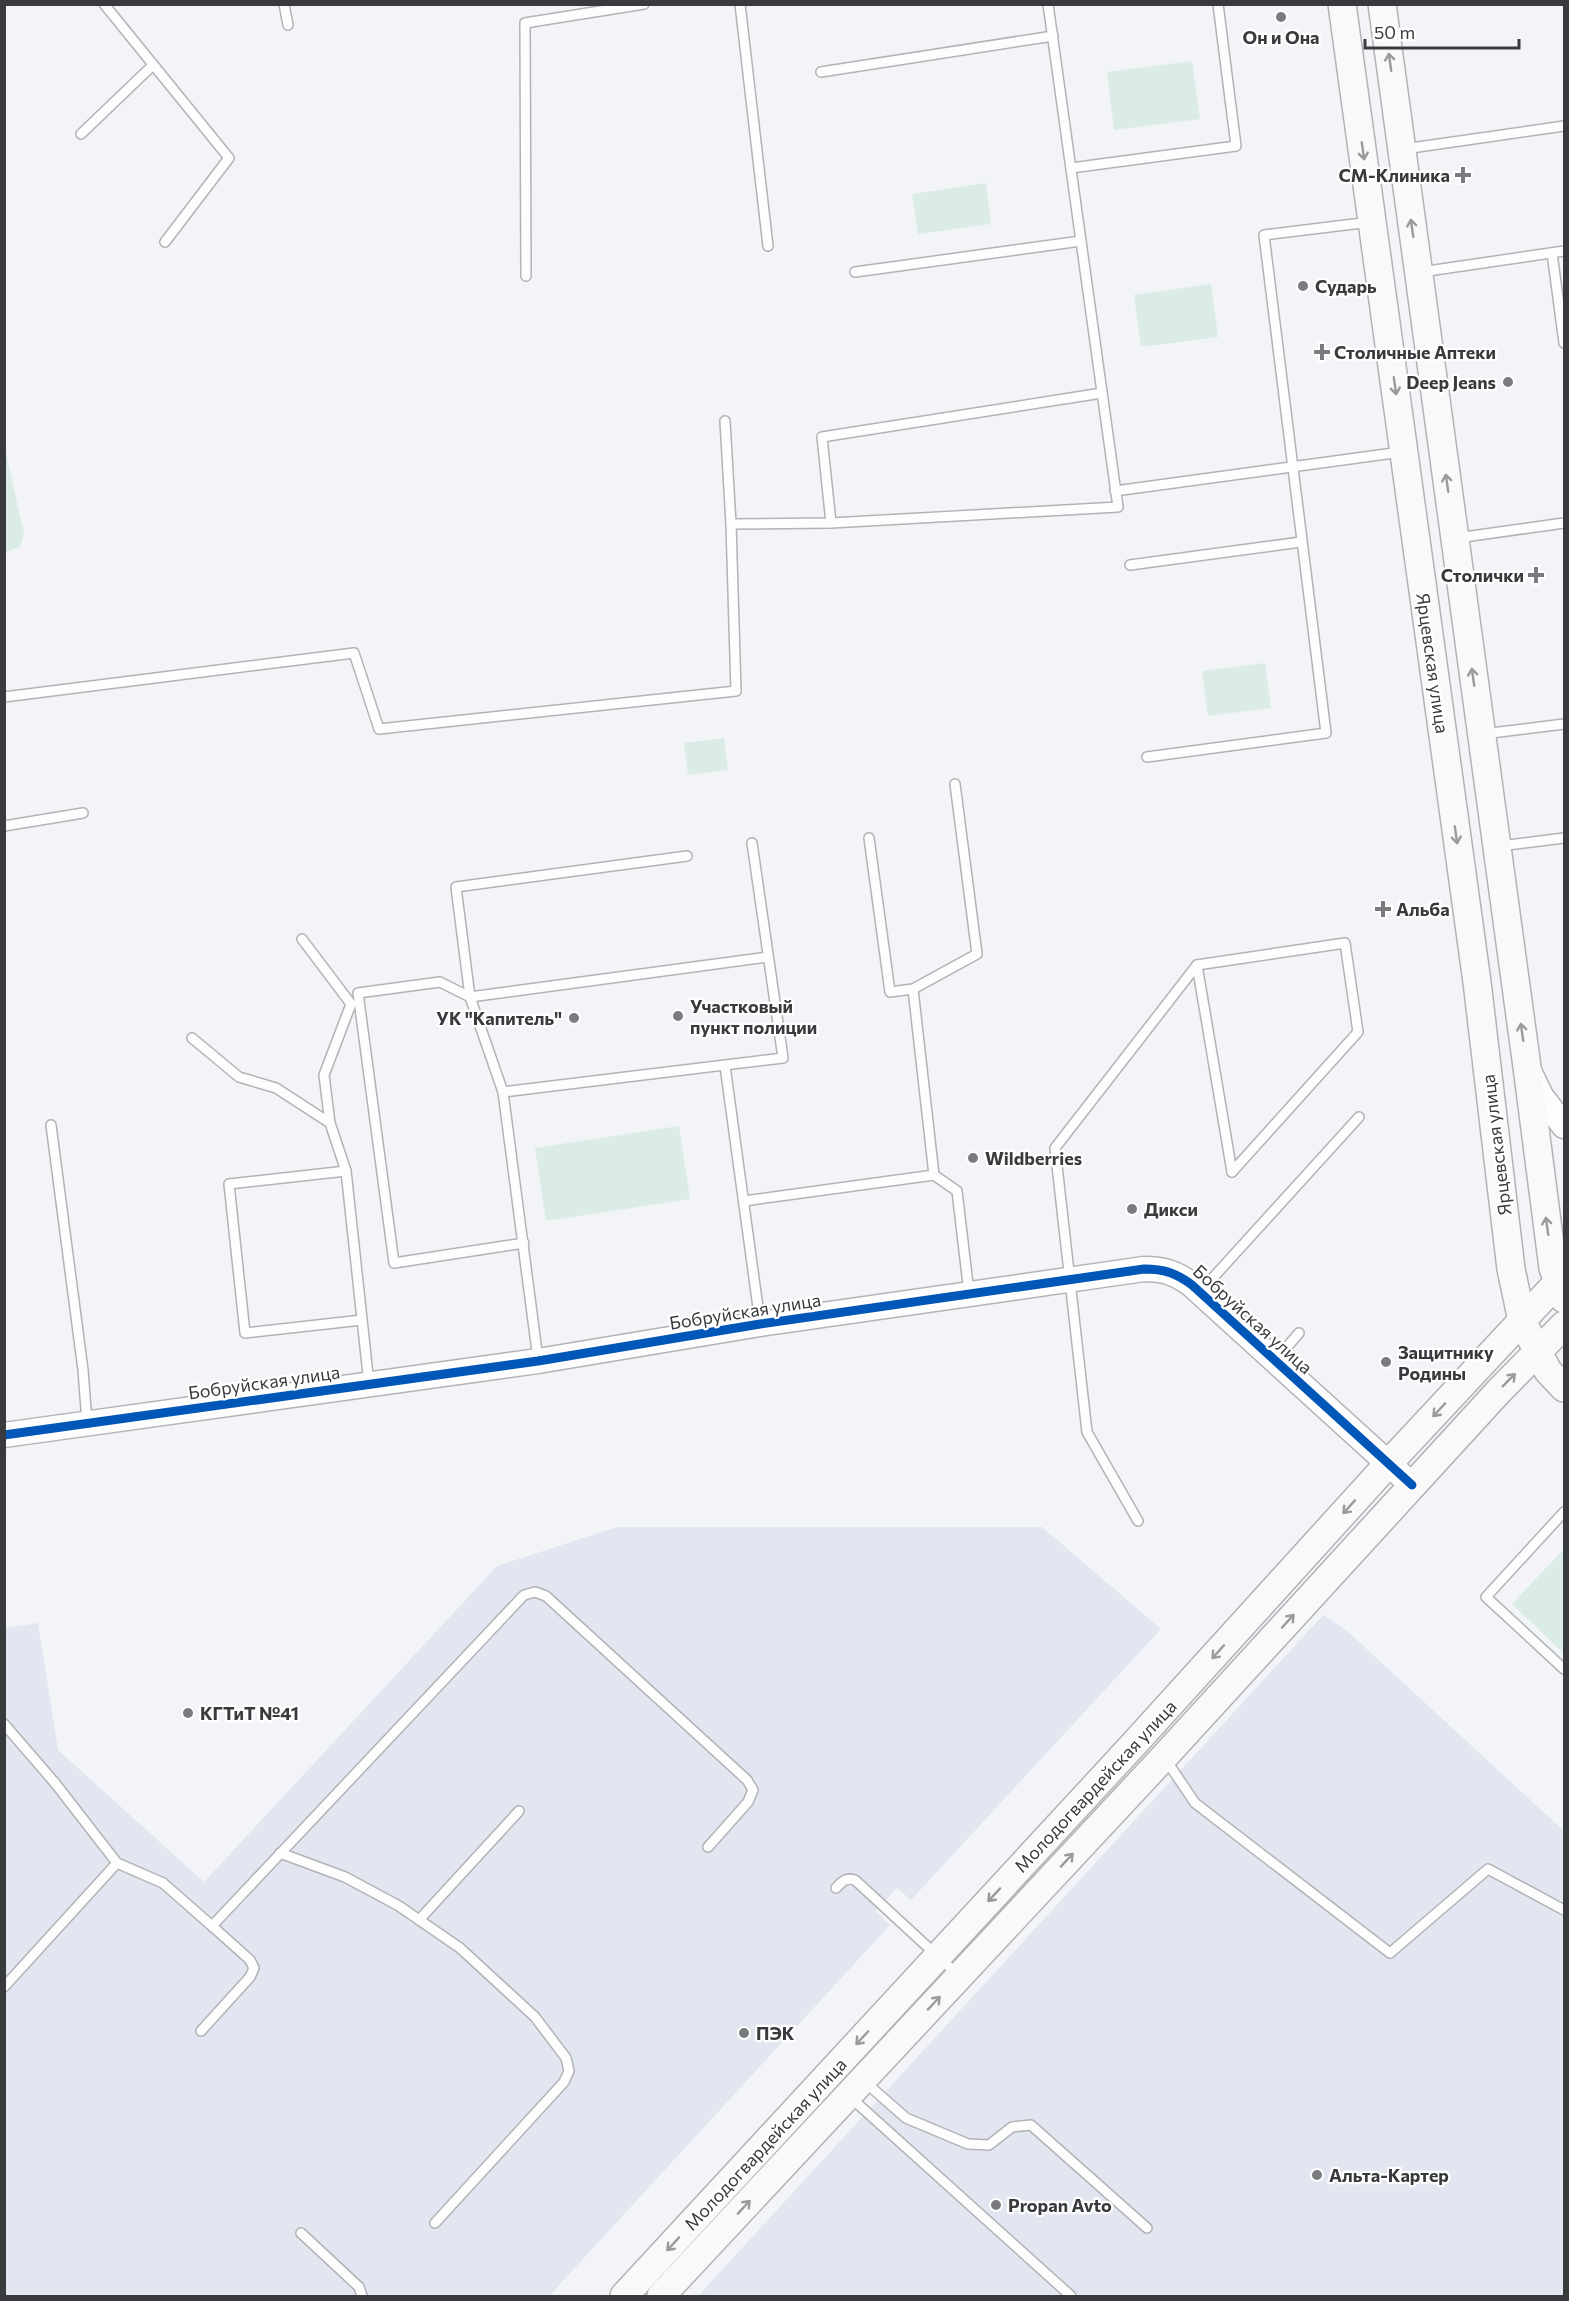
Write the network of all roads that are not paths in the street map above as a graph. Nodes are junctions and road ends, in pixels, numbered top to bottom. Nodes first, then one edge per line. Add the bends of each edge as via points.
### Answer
1 (104, 4) edge
2 (284, 4) edge
3 (644, 4) edge
4 (740, 4) edge
5 (1048, 4) edge
6 (1218, 4) edge
7 (1342, 4) edge
8 (1382, 4) edge
9 (288, 25) dead end
10 (1053, 36) junction
11 (153, 65) junction
12 (821, 72) dead end
13 (1564, 126) edge
14 (81, 134) dead end
15 (1402, 149) junction
16 (1071, 168) junction
17 (1372, 222) junction
18 (1081, 241) junction
19 (165, 242) dead end
20 (768, 246) dead end
21 (1564, 251) edge
22 (1552, 253) junction
23 (855, 272) dead end
24 (1418, 272) junction
25 (526, 276) dead end
26 (1564, 343) edge
27 (1102, 393) junction
28 (725, 421) dead end
29 (1404, 452) junction
30 (1292, 467) junction
31 (1115, 491) junction
32 (1564, 522) edge
33 (831, 523) junction
34 (731, 524) junction
35 (1454, 538) junction
36 (1301, 542) junction
37 (1130, 564) dead end
38 (4, 697) edge
39 (1564, 724) edge
40 (1481, 734) junction
41 (1147, 757) dead end
42 (956, 784) dead end
43 (83, 813) dead end
44 (4, 826) edge
45 (869, 838) dead end
46 (1564, 838) edge
47 (752, 843) dead end
48 (1496, 846) junction
49 (687, 856) dead end
50 (302, 939) dead end
51 (768, 957) junction
52 (1197, 965) junction
53 (913, 989) junction
54 (470, 997) junction
55 (192, 1038) dead end
56 (725, 1066) junction
57 (1527, 1067) junction
58 (503, 1092) junction
59 (1359, 1117) dead end
60 (330, 1123) junction
61 (51, 1125) dead end
62 (1564, 1126) edge
63 (346, 1171) junction
64 (934, 1175) junction
65 (744, 1201) junction
66 (524, 1243) junction
67 (1070, 1280) junction
68 (1562, 1286) edge
69 (1200, 1292) junction
70 (969, 1293) junction
71 (362, 1320) junction
72 (1522, 1321) junction
73 (760, 1324) junction
74 (1564, 1325) edge
75 (1299, 1333) dead end
76 (1537, 1351) junction
77 (538, 1361) junction
78 (1275, 1361) junction
79 (369, 1384) junction
80 (1564, 1388) edge
81 (87, 1422) junction
82 (4, 1435) edge
83 (1388, 1464) junction
84 (1412, 1485) junction
85 (1564, 1512) edge
86 (1138, 1521) dead end
87 (1557, 1521) junction
88 (1564, 1528) edge
89 (1564, 1669) edge
90 (4, 1724) edge
91 (1164, 1757) junction
92 (519, 1811) dead end
93 (708, 1847) dead end
94 (280, 1853) junction
95 (117, 1863) junction
96 (836, 1888) dead end
97 (1564, 1910) edge
98 (419, 1920) junction
99 (212, 1926) junction
100 (938, 1956) junction
101 (959, 1976) junction
102 (4, 1987) edge
103 (201, 2031) dead end
104 (856, 2088) junction
105 (435, 2223) dead end
106 (1147, 2228) dead end
107 (301, 2233) dead end
108 (362, 2296) edge
109 (624, 2296) edge
110 (661, 2296) edge
111 (1071, 2296) edge

1 - 11 lane
2 - 9 lane
3 - 25 lane via 525,22
4 - 20 lane
5 - 10 lane
6 - 16 lane via 1236,146
7 -> 17 main road, Ярцевская улица
15 -> 8 main road, Ярцевская улица
10 - 12 lane
10 - 16 lane
11 - 14 lane
11 - 19 lane via 229,158
13 - 15 lane
24 -> 15 main road, Ярцевская улица
16 - 18 lane
17 -> 29 main road, Ярцевская улица
17 - 30 lane via 1264,235
18 - 23 lane
18 - 27 lane
21 - 22 lane
22 - 24 lane
22 - 26 lane
35 -> 24 main road, Ярцевская улица
27 - 31 lane
27 - 33 lane via 822,437
28 - 34 lane
29 - 30 lane
29 -> 72 main road, Ярцевская улица via 1475,971 1507,1245
30 - 31 lane
30 - 36 lane
31 - 33 lane via 1118,507
32 - 35 lane
33 - 34 lane
34 - 38 lane via 736,691 380,729 354,653
40 -> 35 main road, Ярцевская улица
36 - 37 lane
36 - 41 lane via 1326,733
39 - 40 lane
40 - 48 main road, Ярцевская улица
42 - 53 lane via 977,954
43 - 44 lane
45 - 53 lane via 890,992
46 - 48 lane
47 - 51 lane
57 -> 48 main road, Ярцевская улица
49 - 54 lane via 456,887
50 - 60 lane via 351,1004 324,1075
51 - 54 lane
51 - 56 lane via 783,1058
52 - 52 lane via 1345,943 1358,1032 1232,1172
52 - 67 lane via 1055,1148
53 - 64 lane
54 - 58 lane
54 - 66 lane via 440,982 358,993 394,1263
55 - 60 lane via 239,1077 276,1088
56 - 58 lane
56 - 65 lane
57 - 62 street via 1541,1096
68 -> 57 main road, Ярцевская улица via 1546,1220
58 - 66 lane
59 - 69 lane
60 - 63 lane
61 - 81 lane
63 - 71 lane
63 - 71 lane via 229,1184 230,1196 245,1333
64 - 65 lane
64 - 70 lane via 957,1191
65 - 73 lane
66 - 77 lane
67 - 69 street, Бобруйская улица via 1163,1269 1179,1275
67 - 70 street, Бобруйская улица
67 - 86 lane via 1087,1432
68 - 72 main road, Молодогвардейская улица
69 - 78 street, Бобруйская улица
70 - 73 street, Бобруйская улица
71 - 79 lane
72 - 76 main road, Ярцевская улица
72 -> 83 main road, Молодогвардейская улица
73 - 77 street, Бобруйская улица
74 - 76 main road, Молодогвардейская улица
75 - 78 lane
76 - 80 main road, Ярцевская улица
84 -> 76 main road, Молодогвардейская улица
77 - 79 street, Бобруйская улица
78 - 83 street, Бобруйская улица
79 - 81 street, Бобруйская улица
81 - 82 street, Бобруйская улица
83 - 84 street, Бобруйская улица
83 -> 100 main road, Молодогвардейская улица
91 -> 84 main road, Молодогвардейская улица
85 - 87 lane
87 - 88 lane
87 - 89 lane via 1486,1597
90 - 95 lane
91 - 97 lane via 1195,1803 1390,1953 1488,1869
101 -> 91 main road, Молодогвардейская улица
92 - 98 lane
93 - 94 lane via 748,1802 753,1790 747,1780 546,1596 535,1592 524,1595
94 - 98 lane via 345,1877
94 - 99 lane
95 - 99 lane via 163,1883
95 - 102 lane
96 - 100 lane via 844,1880 855,1880
98 - 105 lane via 460,1948 535,2017 566,2058 569,2071 564,2082
99 - 103 lane via 254,1968
100 - 101 lane
100 -> 109 main road, Молодогвардейская улица
104 -> 101 main road, Молодогвардейская улица
104 - 106 lane via 906,2118 968,2144 988,2145 1012,2127 1031,2125
110 -> 104 main road, Молодогвардейская улица
104 - 111 lane
107 - 108 lane via 359,2288

